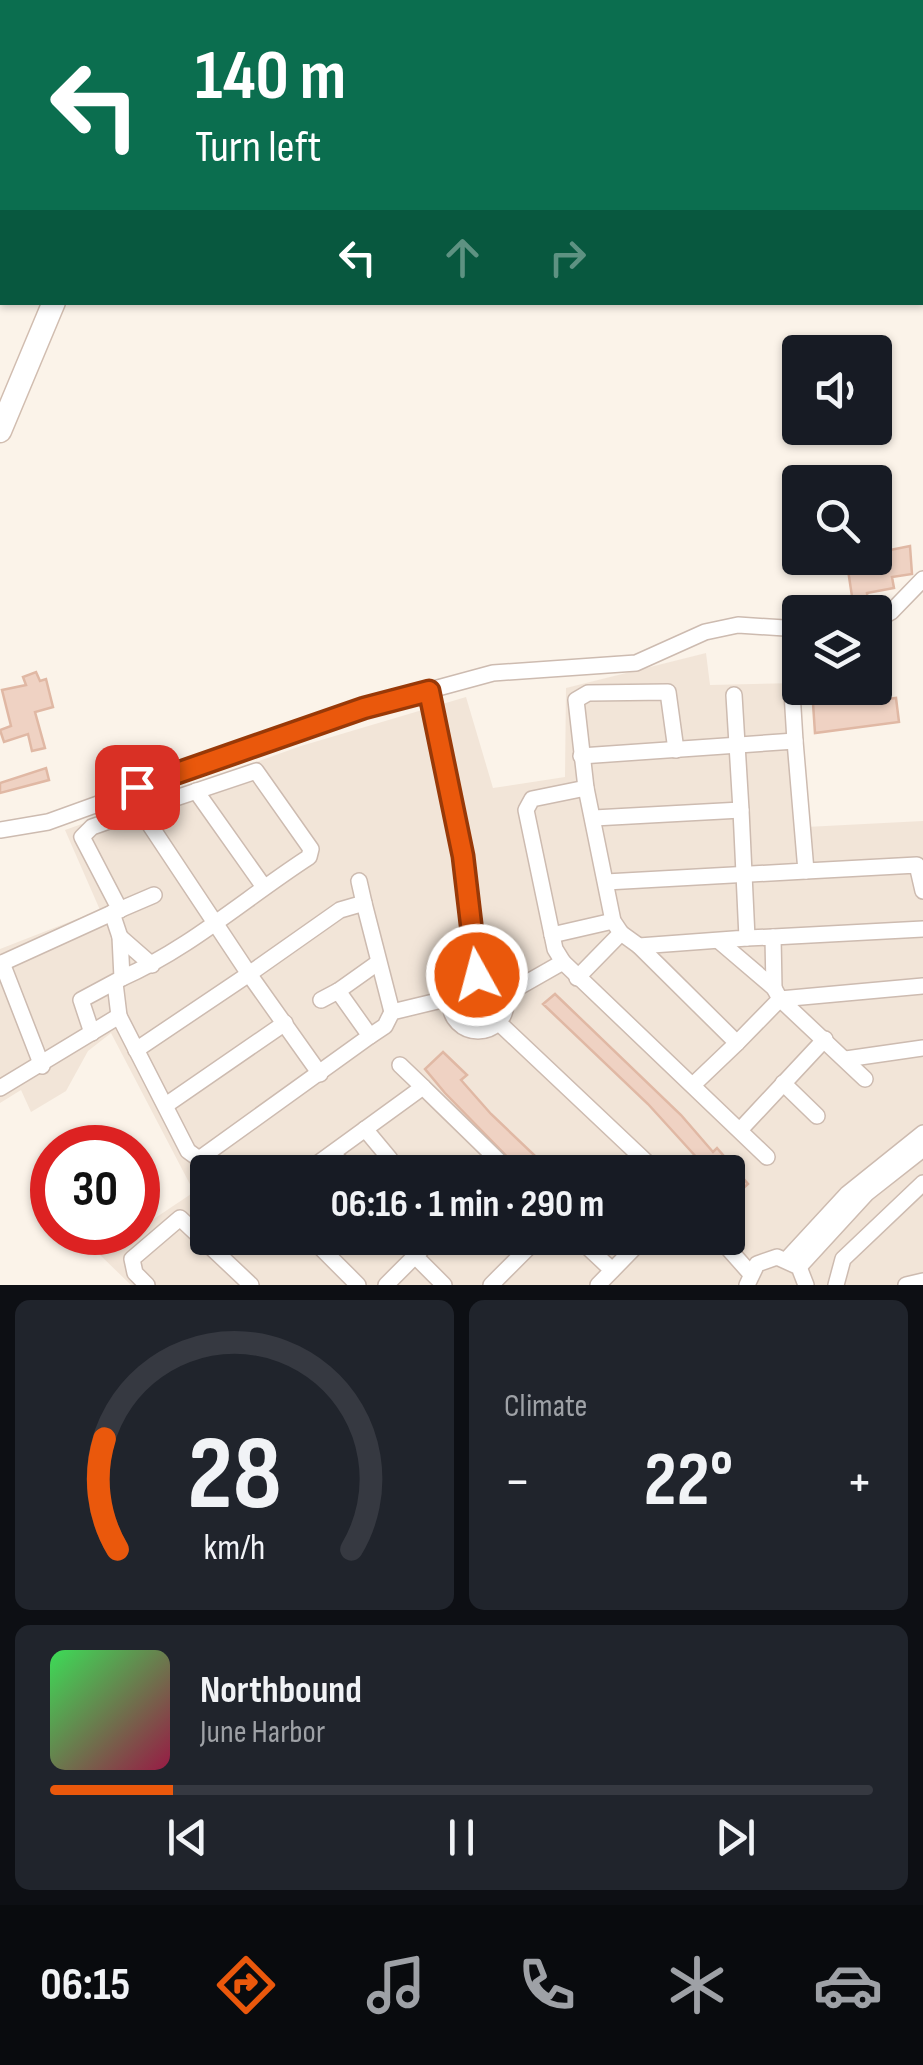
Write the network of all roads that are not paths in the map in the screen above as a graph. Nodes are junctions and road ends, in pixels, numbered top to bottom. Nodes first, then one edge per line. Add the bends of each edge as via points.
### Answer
1 (53, 305) edge
2 (0, 431) edge
3 (923, 579) edge
4 (892, 611) edge
5 (782, 629) edge
6 (429, 691) junction
7 (734, 695) dead end
8 (793, 705) edge
9 (795, 741) junction
10 (736, 744) junction
11 (676, 750) junction
12 (582, 756) junction
13 (586, 788) junction
14 (196, 791) junction
15 (140, 810) junction
16 (742, 810) junction
17 (594, 818) junction
18 (0, 830) edge
19 (806, 870) junction
20 (744, 874) junction
21 (359, 881) dead end
22 (606, 882) junction
23 (264, 887) junction
24 (923, 892) edge
25 (154, 895) dead end
26 (364, 904) junction
27 (116, 911) junction
28 (215, 921) junction
29 (617, 927) junction
30 (923, 929) edge
31 (552, 935) junction
32 (120, 937) junction
33 (773, 937) junction
34 (747, 938) junction
35 (719, 941) junction
36 (639, 946) junction
37 (563, 962) junction
38 (1, 963) edge
39 (376, 964) junction
40 (152, 966) junction
41 (249, 974) junction
42 (477, 975) junction
43 (577, 978) junction
44 (118, 981) junction
45 (923, 986) edge
46 (338, 991) junction
47 (777, 993) junction
48 (504, 994) junction
49 (450, 998) junction
50 (321, 1000) dead end
51 (392, 1012) junction
52 (119, 1016) junction
53 (498, 1022) junction
54 (285, 1023) junction
55 (92, 1033) junction
56 (370, 1036) junction
57 (825, 1039) junction
58 (736, 1043) junction
59 (923, 1048) edge
60 (136, 1050) junction
61 (846, 1059) junction
62 (400, 1064) dead end
63 (42, 1066) junction
64 (320, 1074) junction
65 (865, 1079) dead end
66 (782, 1083) junction
67 (694, 1084) junction
68 (423, 1087) junction
69 (0, 1088) edge
70 (166, 1105) junction
71 (817, 1116) dead end
72 (365, 1130) junction
73 (740, 1130) junction
74 (923, 1133) edge
75 (923, 1149) edge
76 (332, 1154) edge
77 (387, 1155) edge
78 (489, 1155) edge
79 (639, 1155) edge
80 (767, 1157) dead end
81 (923, 1183) edge
82 (190, 1224) edge
83 (225, 1255) edge
84 (327, 1255) edge
85 (413, 1255) edge
86 (429, 1255) edge
87 (521, 1255) edge
88 (596, 1255) edge
89 (628, 1255) edge
90 (731, 1255) edge
91 (793, 1263) junction
92 (612, 1270) junction
93 (749, 1279) edge
94 (923, 1281) edge
95 (147, 1285) edge
96 (250, 1285) edge
97 (358, 1285) edge
98 (386, 1285) edge
99 (444, 1285) edge
100 (491, 1285) edge
101 (598, 1285) edge
102 (806, 1285) edge
103 (836, 1285) edge
104 (906, 1285) edge

1 - 2 street
3 - 4 street
5 - 6 street via 720,628 636,664 493,673
6 - 18 street via 264,742 48,822
6 - 42 street via 463,856
7 - 10 street
8 - 9 street
9 - 10 street
9 - 19 street
10 - 11 street
10 - 16 street
11 - 12 street
11 - 12 street via 668,692 588,694 576,700 575,709
12 - 13 street
13 - 17 street
13 - 31 street via 532,799 526,810
14 - 15 street
14 - 23 street
14 - 23 street via 256,771 315,854
15 - 27 street via 82,837
15 - 28 street
16 - 17 street
16 - 20 street
17 - 22 street
19 - 20 street
19 - 24 street via 917,864
20 - 22 street
20 - 34 street
21 - 26 street
22 - 29 street
23 - 28 street
25 - 27 street
26 - 39 street
26 - 41 street via 340,910
27 - 32 street
27 - 38 street
28 - 40 street
28 - 41 street
29 - 31 street
29 - 36 street
29 - 43 street
30 - 33 street
31 - 37 street
32 - 40 street
32 - 44 street
33 - 34 street
33 - 47 street
34 - 35 street
35 - 36 street
35 - 47 street
36 - 58 street
37 - 43 street
37 - 48 street
38 - 63 street
39 - 46 street
39 - 51 street
40 - 44 street
41 - 54 street
41 - 60 street
42 - 48 street via 495,981
42 - 49 street via 460,982
43 - 67 street
44 - 52 street
44 - 55 street via 81,1000
45 - 47 street
46 - 50 street
46 - 56 street
47 - 57 street
47 - 58 street
48 - 53 street
49 - 51 street
49 - 53 street via 462,1027 478,1032
51 - 56 street via 386,1026
52 - 55 street
52 - 60 street
53 - 79 street
54 - 64 street
54 - 70 street
55 - 63 street
56 - 64 street
57 - 61 street
57 - 66 street
58 - 67 street
59 - 61 street
60 - 70 street
61 - 65 street
62 - 68 street
63 - 69 street
64 - 70 street via 199,1158 188,1150
66 - 71 street
66 - 73 street
67 - 73 street
68 - 72 street
68 - 78 street
72 - 76 street
72 - 77 street
73 - 80 street
74 - 91 street via 848,1194
75 - 91 street
81 - 103 street via 842,1260
82 - 95 street via 172,1220 132,1259
83 - 96 street
84 - 97 street
85 - 98 street
86 - 99 street
87 - 100 street
88 - 92 street
89 - 92 street
90 - 93 street
91 - 93 street via 766,1258
91 - 102 street
92 - 101 street
94 - 104 street

